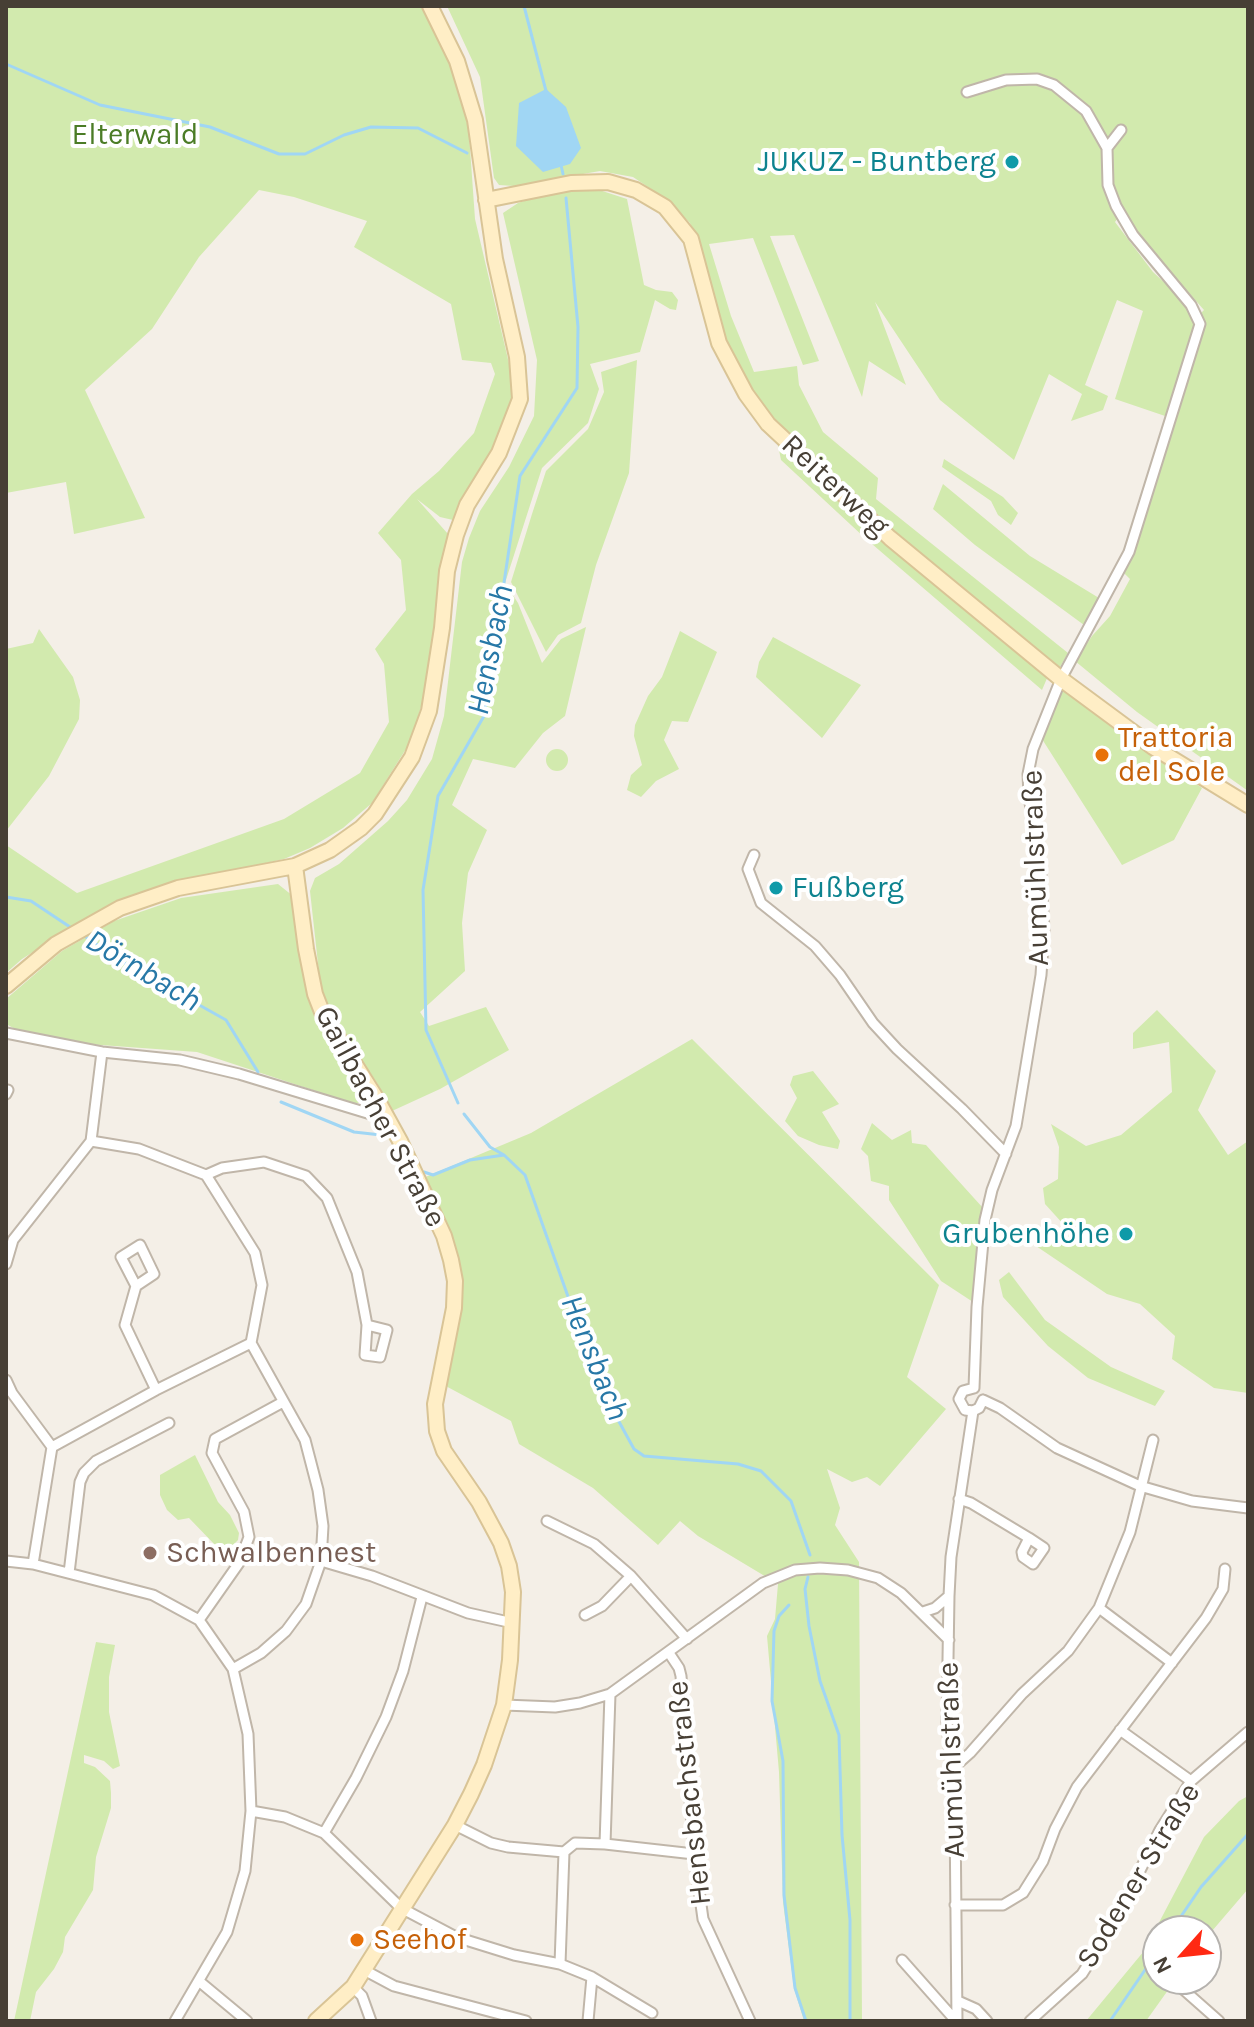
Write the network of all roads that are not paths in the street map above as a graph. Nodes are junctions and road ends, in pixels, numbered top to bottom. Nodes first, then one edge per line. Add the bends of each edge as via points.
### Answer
1 (430, 6) edge
2 (967, 92) dead end
3 (1121, 130) dead end
4 (1107, 148) junction
5 (486, 200) junction
6 (1061, 679) junction
7 (1248, 805) edge
8 (754, 855) dead end
9 (295, 866) junction
10 (6, 986) edge
11 (6, 1033) edge
12 (102, 1052) junction
13 (387, 1119) junction
14 (91, 1141) junction
15 (1006, 1154) junction
16 (206, 1175) junction
17 (9, 1237) edge
18 (6, 1264) edge
19 (136, 1286) dead end
20 (367, 1325) dead end
21 (251, 1343) junction
22 (6, 1380) edge
23 (974, 1388) junction
24 (156, 1390) junction
25 (9, 1394) edge
26 (983, 1400) junction
27 (283, 1402) junction
28 (973, 1411) junction
29 (169, 1423) dead end
30 (1153, 1440) dead end
31 (52, 1447) junction
32 (1140, 1486) junction
33 (959, 1499) junction
34 (1248, 1508) edge
35 (547, 1521) dead end
36 (1029, 1538) dead end
37 (6, 1561) edge
38 (321, 1561) junction
39 (33, 1564) junction
40 (1225, 1569) dead end
41 (69, 1573) junction
42 (631, 1576) junction
43 (949, 1596) junction
44 (422, 1597) junction
45 (1099, 1608) junction
46 (923, 1612) junction
47 (585, 1615) dead end
48 (199, 1620) junction
49 (513, 1623) junction
50 (687, 1639) junction
51 (949, 1640) junction
52 (669, 1653) junction
53 (1172, 1663) junction
54 (233, 1669) junction
55 (610, 1694) junction
56 (504, 1705) junction
57 (1120, 1730) junction
58 (1248, 1732) edge
59 (952, 1769) junction
60 (1191, 1781) junction
61 (251, 1811) junction
62 (455, 1825) junction
63 (324, 1833) junction
64 (605, 1844) junction
65 (564, 1852) junction
66 (694, 1854) junction
67 (955, 1905) junction
68 (401, 1908) junction
69 (902, 1960) dead end
70 (560, 1964) junction
71 (592, 1977) junction
72 (358, 1979) junction
73 (200, 1982) junction
74 (1190, 1995) edge
75 (958, 2001) junction
76 (652, 2013) dead end
77 (175, 2021) edge
78 (247, 2021) edge
79 (316, 2021) edge
80 (371, 2021) edge
81 (526, 2021) edge
82 (588, 2021) edge
83 (750, 2021) edge
84 (956, 2021) edge
85 (987, 2021) edge
86 (1030, 2021) edge
87 (1219, 2021) edge

1 - 5 street via 467,89
2 - 4 street via 1006,80 1037,79 1054,85 1086,111
3 - 4 street
4 - 6 street, Aumühlstraße via 1108,185 1116,206 1200,324 1129,552
5 - 6 street, Reiterweg via 571,183 608,182 665,207 691,239 719,343 768,424 890,538
5 - 9 street via 520,399 456,535 429,711 412,757 361,828
6 - 7 street, Reiterweg via 1153,747
6 - 15 street, Aumühlstraße via 1028,774 1044,930 1020,1104
8 - 15 street via 748,869 761,903 815,946 873,1023
9 - 10 street via 178,888 120,908 56,944
9 - 13 street, Gailbacher Straße via 315,994
11 - 12 street
12 - 13 street via 180,1060
12 - 14 street
13 - 49 street, Gailbacher Straße via 451,1260 454,1308 434,1416 444,1451 501,1543 513,1592
14 - 16 street via 139,1149
14 - 17 street
15 - 23 street, Aumühlstraße via 985,1220
16 - 20 street via 264,1162 306,1176 327,1198 357,1272
16 - 21 street via 255,1253 262,1285
17 - 18 street
19 - 24 street via 125,1325
21 - 24 street
21 - 27 street
22 - 25 street
23 - 26 street
23 - 28 street, Aumühlstraße via 963,1391 959,1399 962,1407
24 - 31 street
25 - 31 street
26 - 28 street
26 - 32 street via 1057,1448
27 - 38 street via 305,1440 318,1490
27 - 48 street via 215,1439 212,1453 244,1512 249,1537 239,1563
28 - 33 street, Aumühlstraße
29 - 41 street via 96,1461 84,1473
30 - 32 street
31 - 39 street
32 - 34 street via 1192,1501
32 - 45 street via 1130,1532
33 - 36 street
33 - 43 street, Aumühlstraße
35 - 42 street via 594,1544
37 - 39 street
38 - 44 street
38 - 54 street via 306,1604 286,1631
39 - 41 street
40 - 53 street via 1223,1589
41 - 48 street via 153,1595
42 - 47 street
42 - 50 street
43 - 46 street
43 - 51 street, Aumühlstraße
44 - 49 street
44 - 63 street via 386,1717
45 - 53 street
45 - 59 street via 1068,1651
46 - 50 street via 878,1578 848,1570 795,1570 763,1583
46 - 51 street
48 - 54 street
49 - 56 street, Gailbacher Straße
50 - 52 street
51 - 59 street, Aumühlstraße
52 - 55 street
52 - 66 street, Hensbachstraße via 681,1676
53 - 57 street
54 - 61 street via 248,1734
55 - 56 street via 555,1707
55 - 64 street
56 - 62 street, Gailbacher Straße via 484,1765
57 - 60 street
57 - 67 street via 1077,1787 1023,1893 1003,1905
58 - 60 street, Sodener Straße
59 - 67 street, Aumühlstraße
60 - 86 street, Sodener Straße via 1082,1974
61 - 63 street via 285,1817
61 - 73 street via 239,1895 227,1932
62 - 65 street via 491,1843
62 - 68 street, Gailbacher Straße
63 - 68 street
64 - 65 street via 575,1843
64 - 66 street
65 - 70 street
66 - 83 street, Hensbachstraße via 703,1919
67 - 75 street, Aumühlstraße
68 - 70 street via 456,1937
68 - 72 street, Gailbacher Straße
69 - 84 street
70 - 71 street
71 - 76 street
71 - 82 street
72 - 79 street, Gailbacher Straße
72 - 80 street
72 - 81 street
73 - 77 street
73 - 78 street
74 - 87 street
75 - 84 street, Aumühlstraße
75 - 85 street

